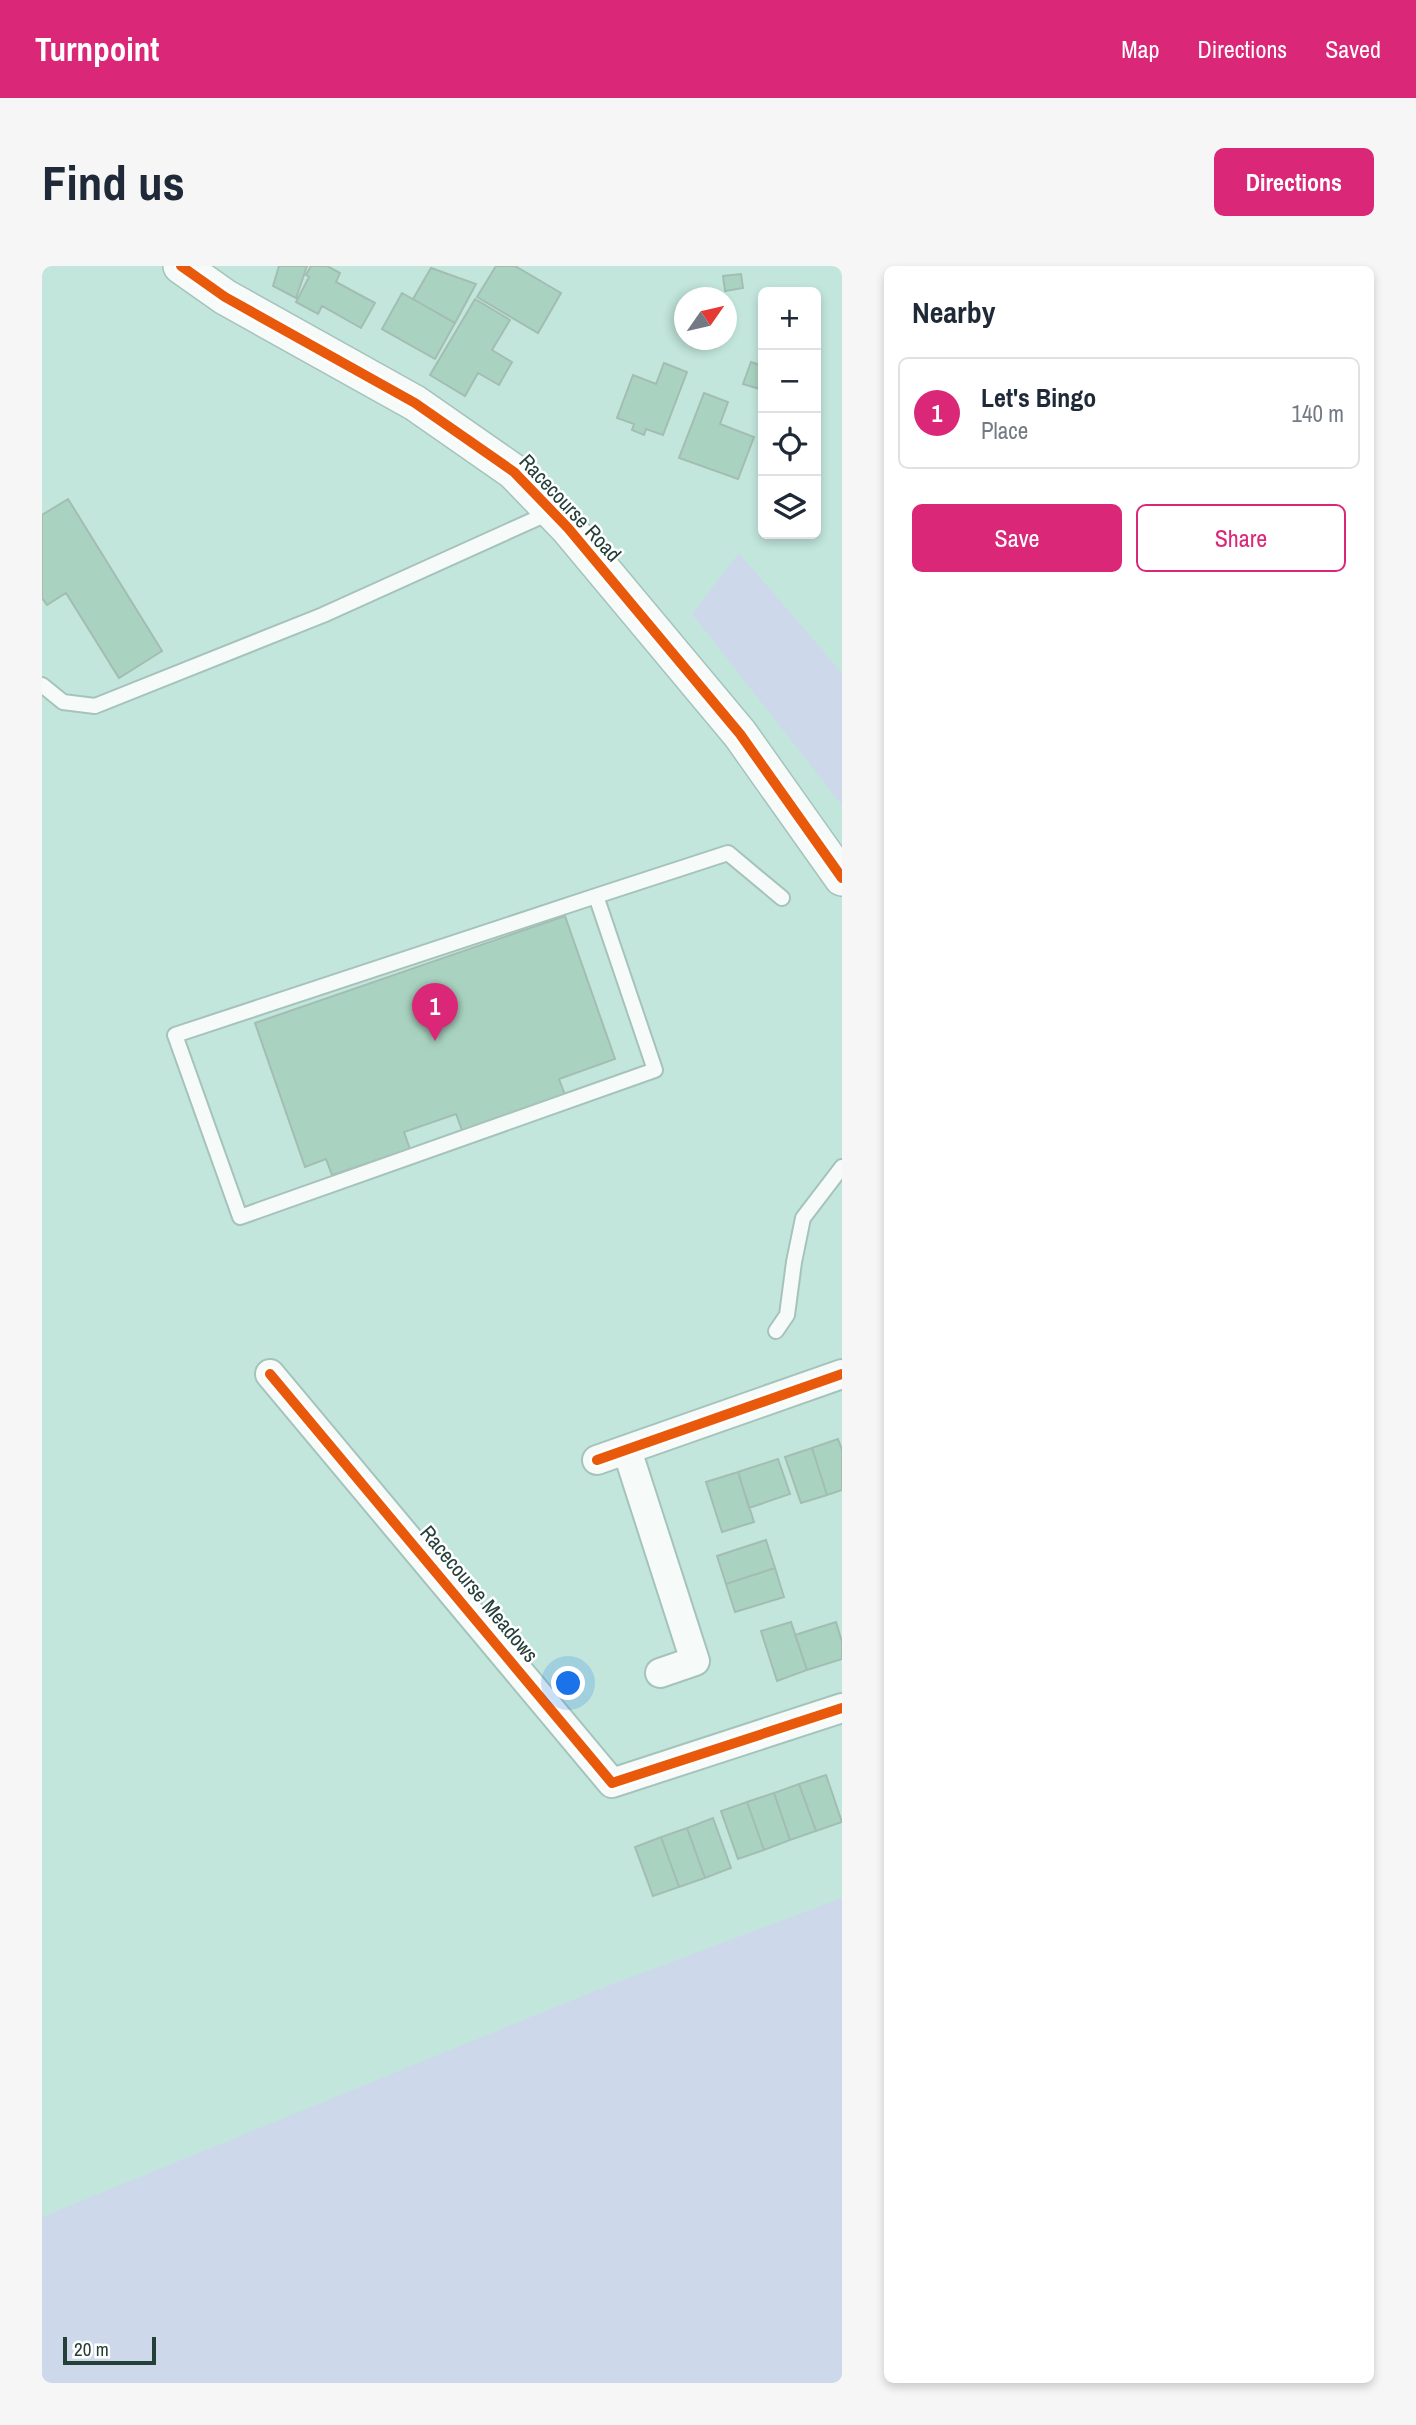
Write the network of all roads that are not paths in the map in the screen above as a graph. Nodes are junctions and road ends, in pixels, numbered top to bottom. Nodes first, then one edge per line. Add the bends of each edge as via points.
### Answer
1 (181, 266) edge
2 (552, 512) junction
3 (42, 685) edge
4 (842, 878) edge
5 (596, 896) junction
6 (782, 898) dead end
7 (842, 1167) edge
8 (776, 1331) dead end
9 (270, 1374) dead end
10 (842, 1374) edge
11 (627, 1450) junction
12 (597, 1461) dead end
13 (660, 1673) dead end
14 (842, 1708) edge

1 - 2 street, Racecourse Road via 225,297 415,403 514,472
2 - 3 lane via 323,615 95,706 63,702
2 - 4 street, Racecourse Road via 740,734
5 - 5 lane via 176,1035 240,1217 655,1070
5 - 6 lane via 728,853
7 - 8 lane via 803,1218 787,1315
9 - 14 street, Racecourse Meadows via 612,1783
10 - 11 street
11 - 12 street
11 - 13 street via 695,1661

